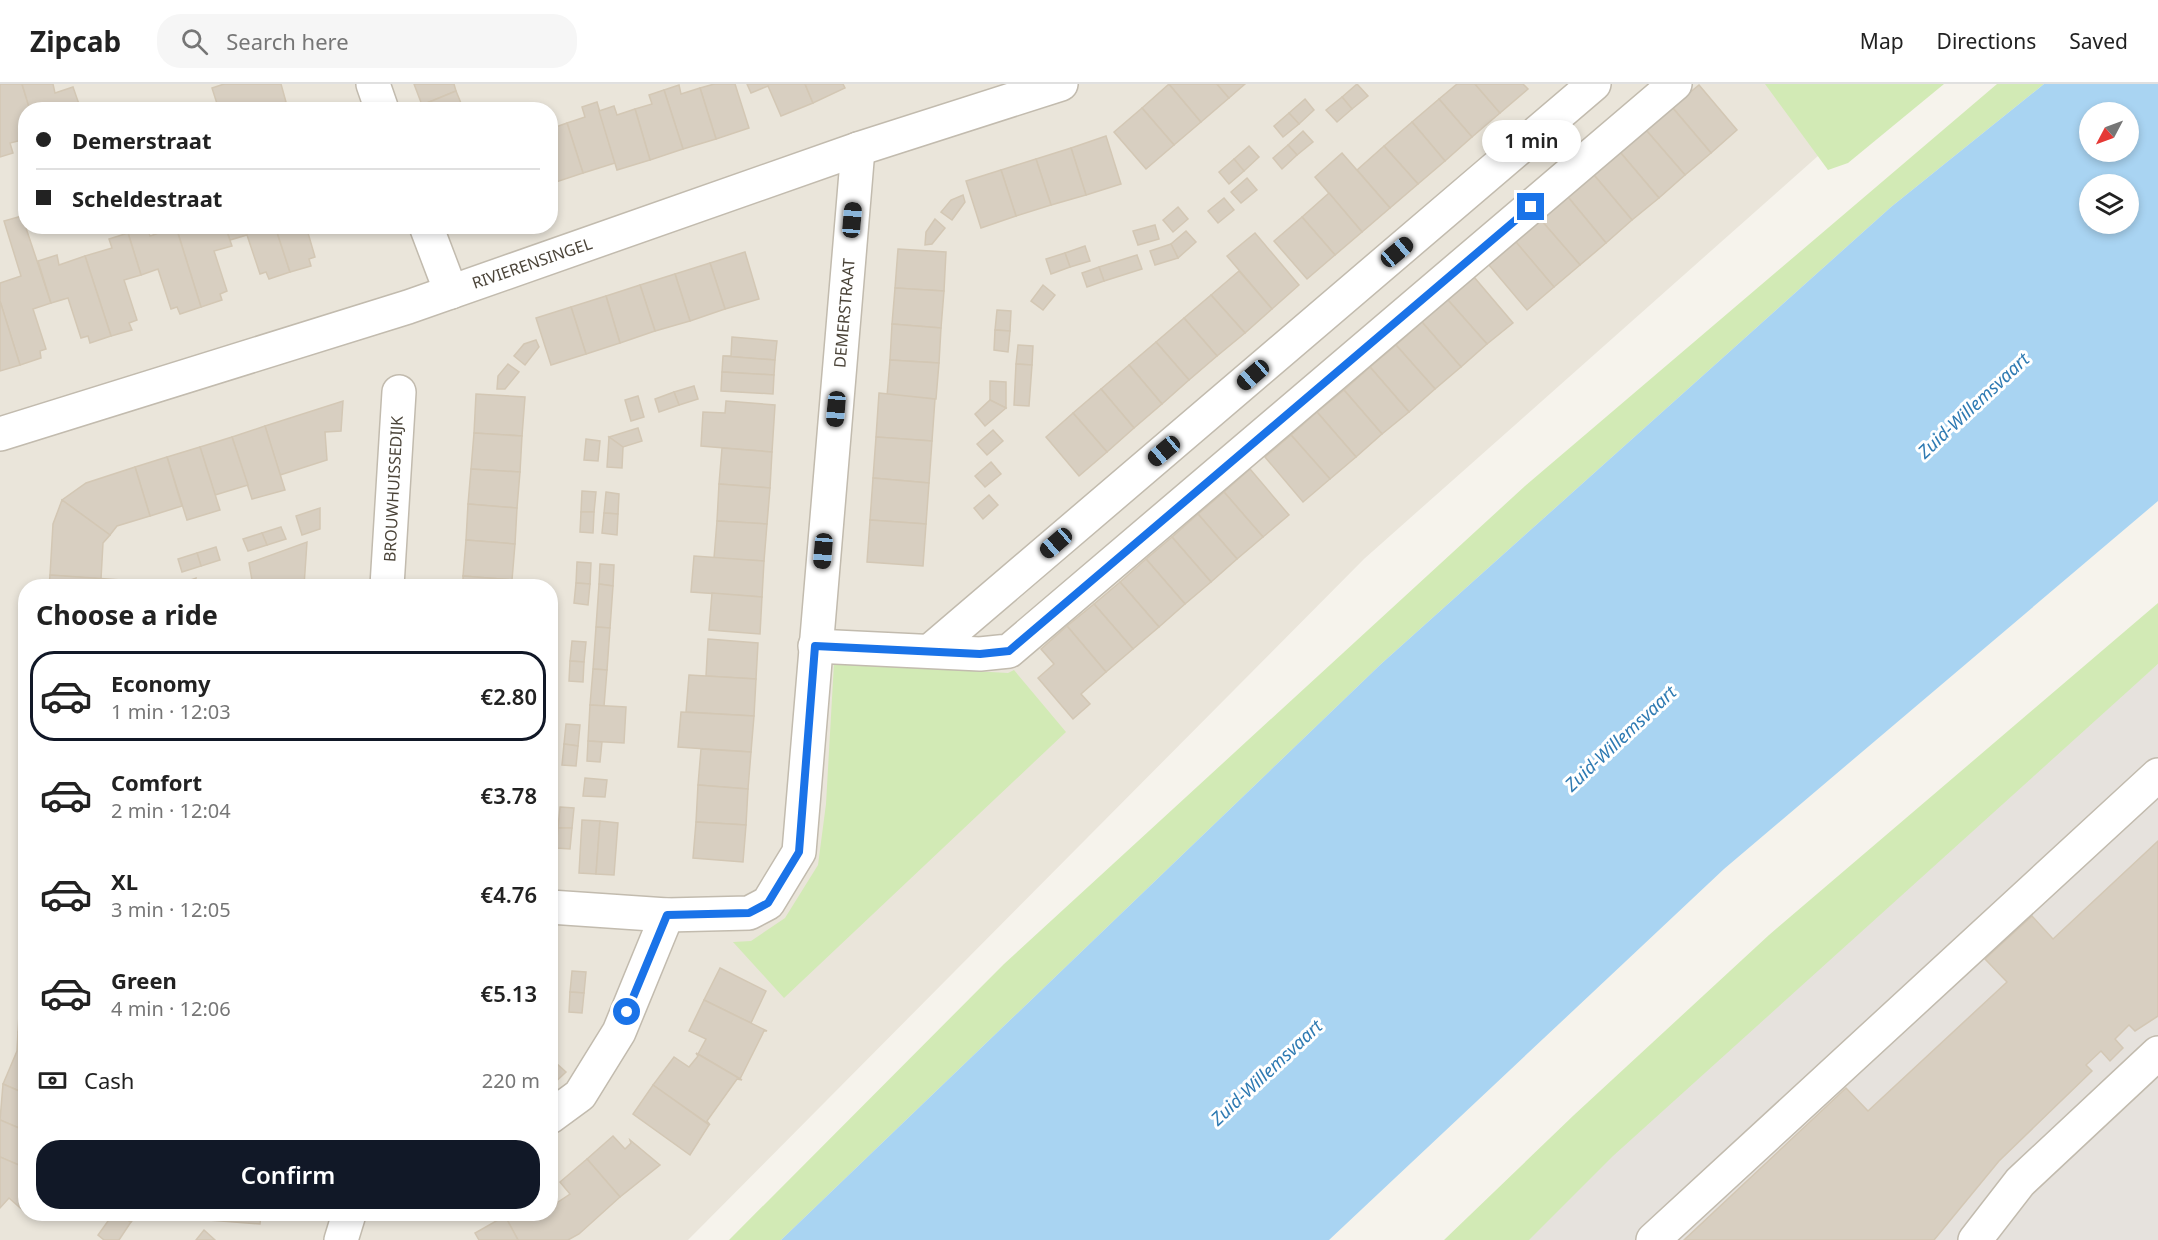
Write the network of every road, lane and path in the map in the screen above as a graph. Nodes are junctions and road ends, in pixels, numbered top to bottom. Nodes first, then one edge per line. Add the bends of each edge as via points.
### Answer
1 (373, 84) edge
2 (1061, 84) edge
3 (1594, 84) edge
4 (1675, 84) edge
5 (379, 102) edge
6 (858, 149) junction
7 (429, 234) edge
8 (451, 292) junction
9 (399, 392) dead end
10 (0, 434) edge
11 (387, 579) edge
12 (815, 646) junction
13 (931, 650) junction
14 (2158, 775) edge
15 (558, 908) edge
16 (667, 915) junction
17 (2158, 1053) edge
18 (558, 1111) edge
19 (347, 1221) edge
20 (341, 1240) edge
21 (1653, 1240) edge
22 (1975, 1240) edge

1 - 5 street
2 - 6 street, RIVIERENSINGEL
3 - 13 street
4 - 13 street via 1009,651 980,654
6 - 8 street, RIVIERENSINGEL
6 - 12 street, DEMERSTRAAT
7 - 8 street
8 - 10 street, RIVIERENSINGEL
9 - 11 street, BROUWHUISSEDIJK
12 - 13 street
12 - 16 street, DEMERSTRAAT via 799,852 768,903 749,913
14 - 21 street
15 - 16 street, DEMERSTRAAT
16 - 18 street via 619,1032 580,1095
17 - 22 street via 2020,1182
19 - 20 street

